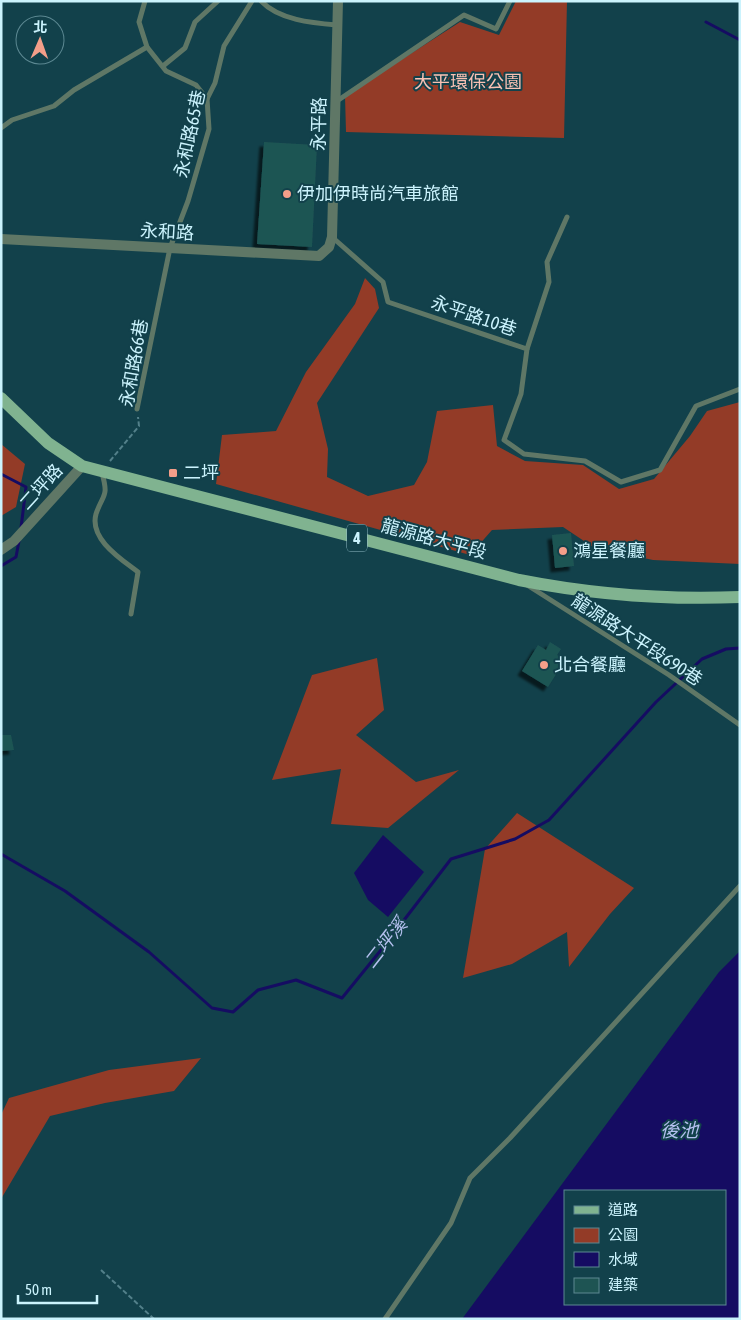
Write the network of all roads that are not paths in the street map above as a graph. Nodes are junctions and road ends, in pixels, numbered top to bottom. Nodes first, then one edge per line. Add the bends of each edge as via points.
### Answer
1 (145, 1) edge
2 (218, 1) edge
3 (252, 1) edge
4 (261, 1) edge
5 (338, 1) edge
6 (510, 1) edge
7 (337, 25) junction
8 (147, 47) junction
9 (163, 66) junction
10 (207, 99) junction
11 (336, 101) junction
12 (1, 128) edge
13 (567, 217) dead end
14 (1, 239) edge
15 (330, 242) junction
16 (170, 248) junction
17 (527, 349) junction
18 (740, 389) edge
19 (1, 398) edge
20 (137, 409) road end
21 (82, 466) junction
22 (102, 471) junction
23 (1, 550) edge
24 (519, 580) junction
25 (740, 597) edge
26 (131, 614) dead end
27 (740, 725) edge
28 (740, 886) edge
29 (385, 1319) edge

1 - 8 lane via 139,22
2 - 9 lane via 195,22 184,48
3 - 10 lane, 永和路65巷 via 224,46 215,83
4 - 7 lane via 286,16 314,24
5 - 7 street, 永平路
6 - 11 lane via 496,29 464,15
7 - 11 street, 永平路
8 - 9 lane
8 - 12 lane via 74,90 54,106 12,120
9 - 10 lane via 166,71 196,85
10 - 16 lane, 永和路65巷 via 208,129 188,202
11 - 15 street, 永平路
13 - 17 lane via 546,262 549,282
14 - 16 street, 永和路
15 - 16 street, 永和路 via 318,256
15 - 17 lane, 永平路10巷 via 383,282 388,302
16 - 20 lane, 永和路66巷
17 - 18 lane, 永平路10巷 via 521,394 504,440 524,454 585,461 621,482 660,470 696,406
19 - 21 main road, 龍源路大平段 / 4 via 48,443
21 - 22 main road, 龍源路大平段 / 4
21 - 23 street, 二坪路 via 14,541
22 - 24 main road, 龍源路大平段 / 4
22 - 26 lane via 107,490 96,515 96,527 109,548 138,572
24 - 25 main road, 龍源路大平段 / 4 via 557,588 644,595
24 - 27 lane, 龍源路大平段690巷
28 - 29 lane via 517,1131 470,1178 451,1223

